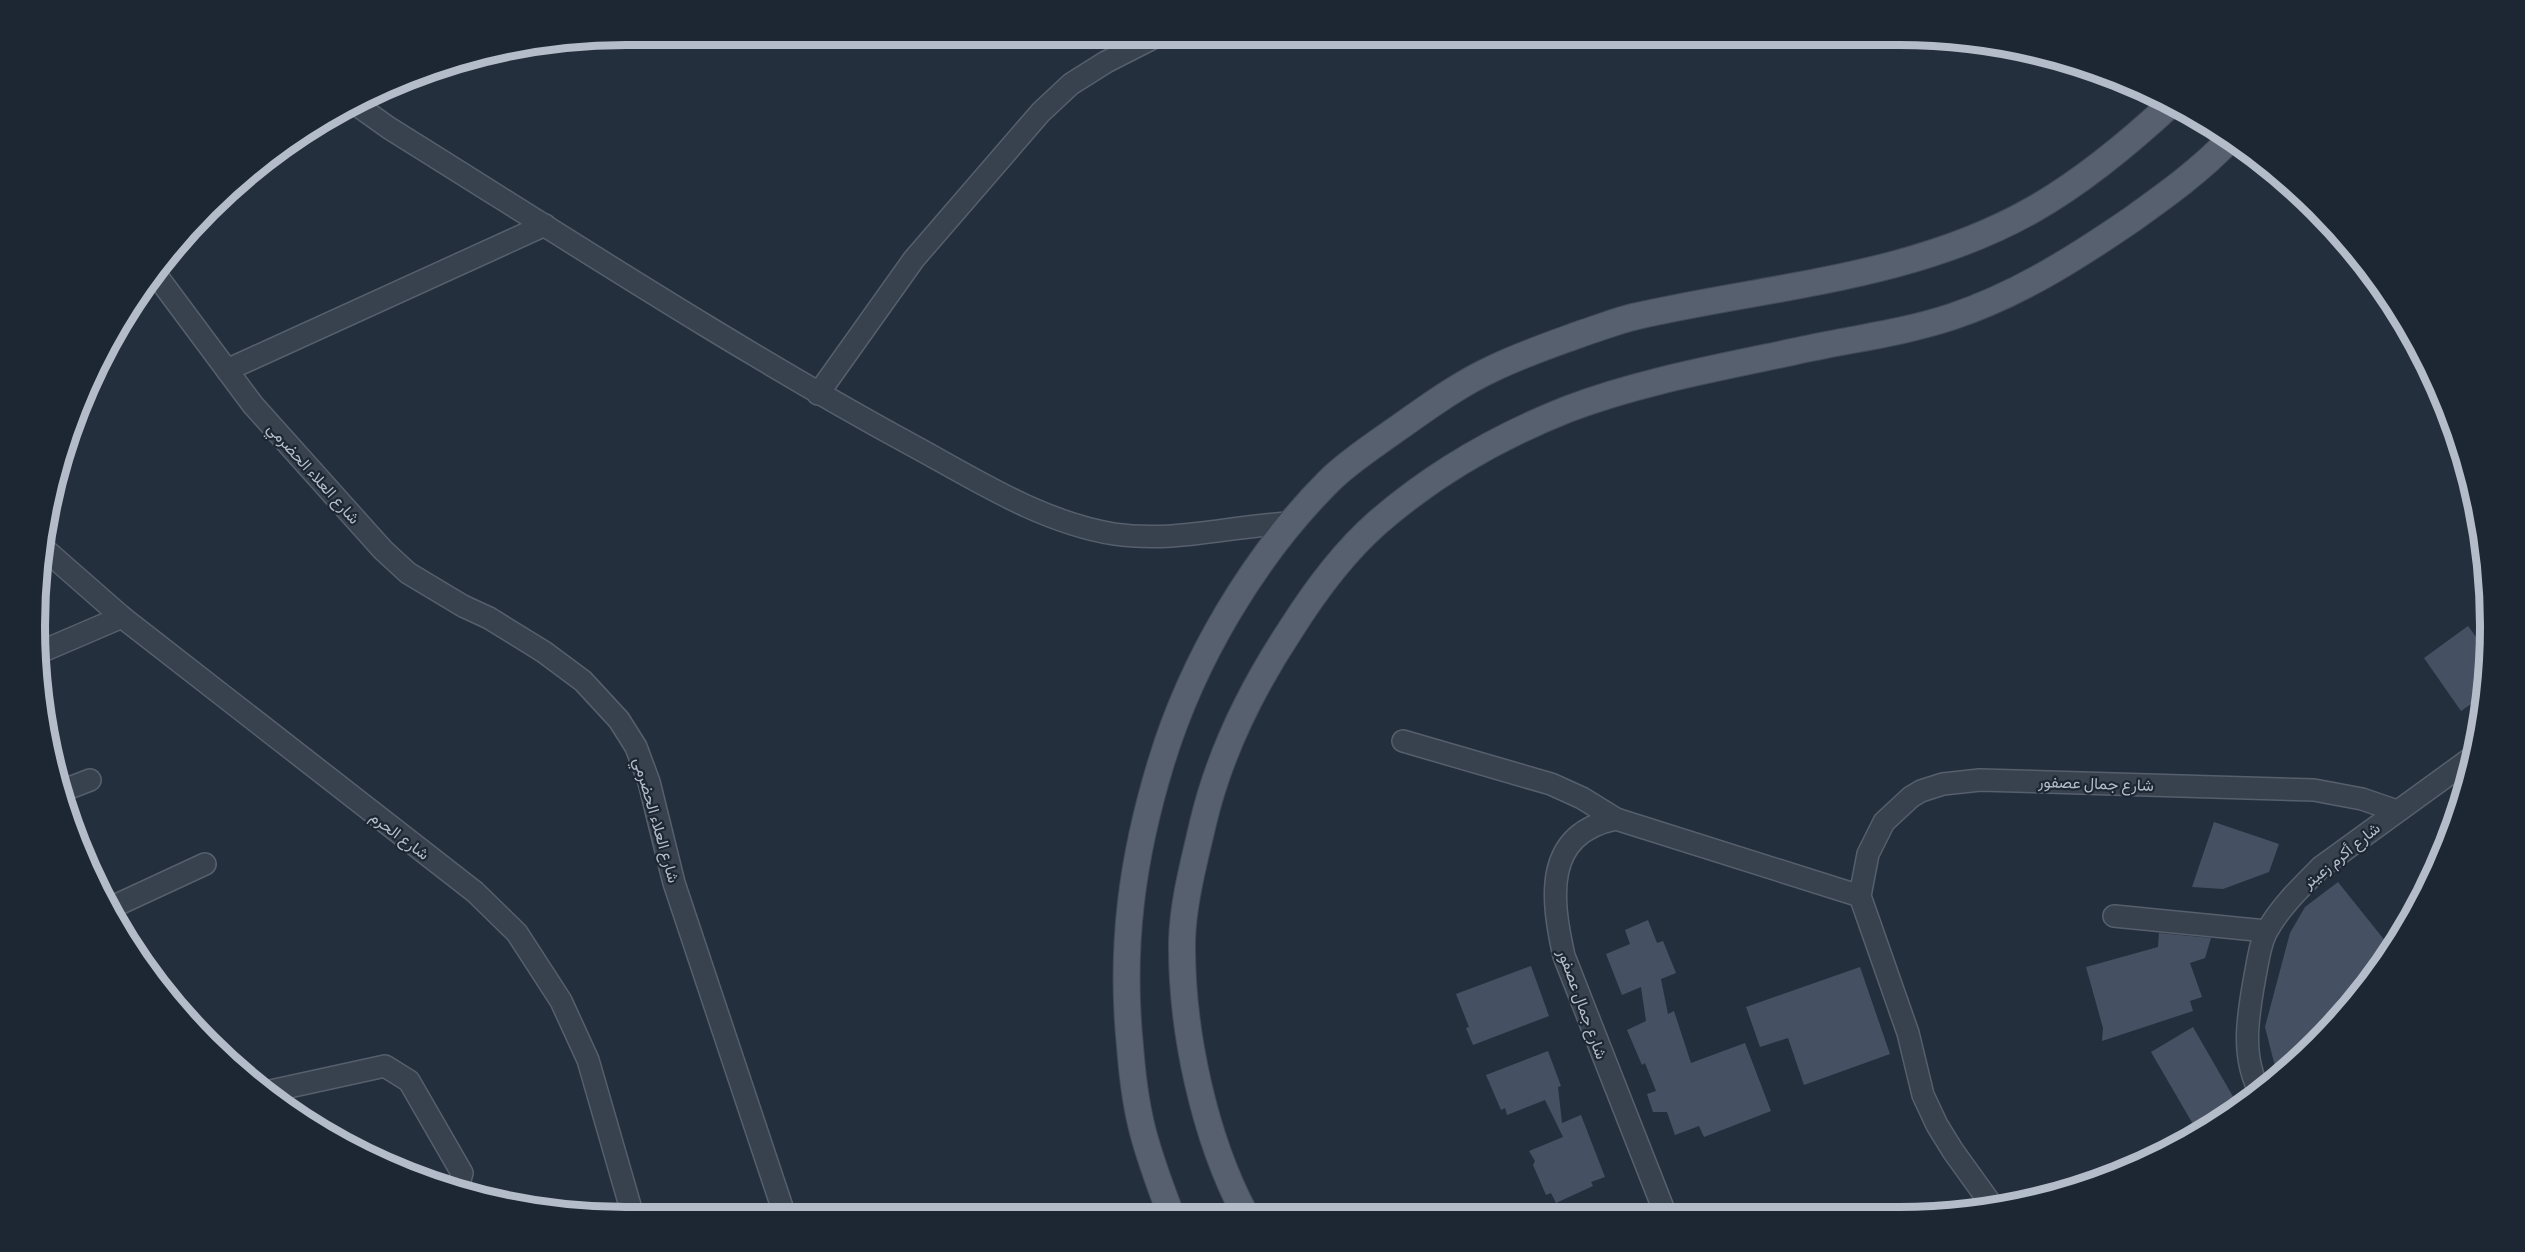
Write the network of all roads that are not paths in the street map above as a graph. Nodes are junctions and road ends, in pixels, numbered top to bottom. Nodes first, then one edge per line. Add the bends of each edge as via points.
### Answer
1 (1140, 45) edge
2 (362, 109) edge
3 (2164, 109) edge
4 (2225, 145) edge
5 (545, 225) junction
6 (160, 280) edge
7 (227, 370) junction
8 (818, 394) junction
9 (1290, 523) junction
10 (50, 554) edge
11 (122, 617) junction
12 (46, 650) edge
13 (1403, 741) dead end
14 (2463, 764) edge
15 (90, 780) dead end
16 (69, 788) edge
17 (2397, 811) junction
18 (1616, 819) junction
19 (206, 864) dead end
20 (1860, 896) junction
21 (117, 905) edge
22 (2114, 916) dead end
23 (2266, 932) junction
24 (2257, 1083) edge
25 (276, 1090) edge
26 (459, 1182) edge
27 (1988, 1200) edge
28 (630, 1207) edge
29 (782, 1207) edge
30 (1168, 1207) edge
31 (1242, 1207) edge
32 (1663, 1207) edge

1 - 8 street via 1071,84 1041,111 914,259
2 - 5 street
3 - 9 main road via 2092,171 2035,208 1956,245 1831,279 1629,318 1530,351 1489,370 1379,441 1331,478
4 - 31 main road via 2162,198 2087,249 2012,292 1947,319 1637,387 1568,410 1487,447 1376,524 1338,564 1267,666 1237,726 1210,793 1189,882 1182,939 1191,1042 1217,1153
5 - 7 street
5 - 8 street
6 - 7 street, شارع العلاء الحضرمي
7 - 29 street, شارع العلاء الحضرمي via 253,405 408,573 544,652 583,681 619,720 636,747 649,782 674,883
8 - 9 street via 1018,502 1065,522 1143,537 1204,535
9 - 30 main road via 1243,588 1175,718 1138,847 1127,928 1127,1021 1140,1122
10 - 11 street, شارع الحرم
11 - 12 street
11 - 28 street, شارع الحرم via 475,892 517,933 561,1000 588,1060
13 - 18 street via 1551,784
14 - 17 street, شارع أكرم زعيتر
15 - 16 street
17 - 20 street, شارع جمال عصفور via 2362,799 2314,790 1997,779 1944,784 1911,797 1884,822 1868,854
17 - 23 street, شارع أكرم زعيتر via 2321,867
18 - 20 street
18 - 32 street, شارع جمال عصفور via 1581,832 1565,849 1555,883 1557,926 1573,982
19 - 21 street
20 - 27 street via 1908,1033 1923,1095 1953,1151
22 - 23 street
23 - 24 street, شارع أكرم زعيتر via 2246,1037
25 - 26 street via 385,1066 409,1081 462,1173

